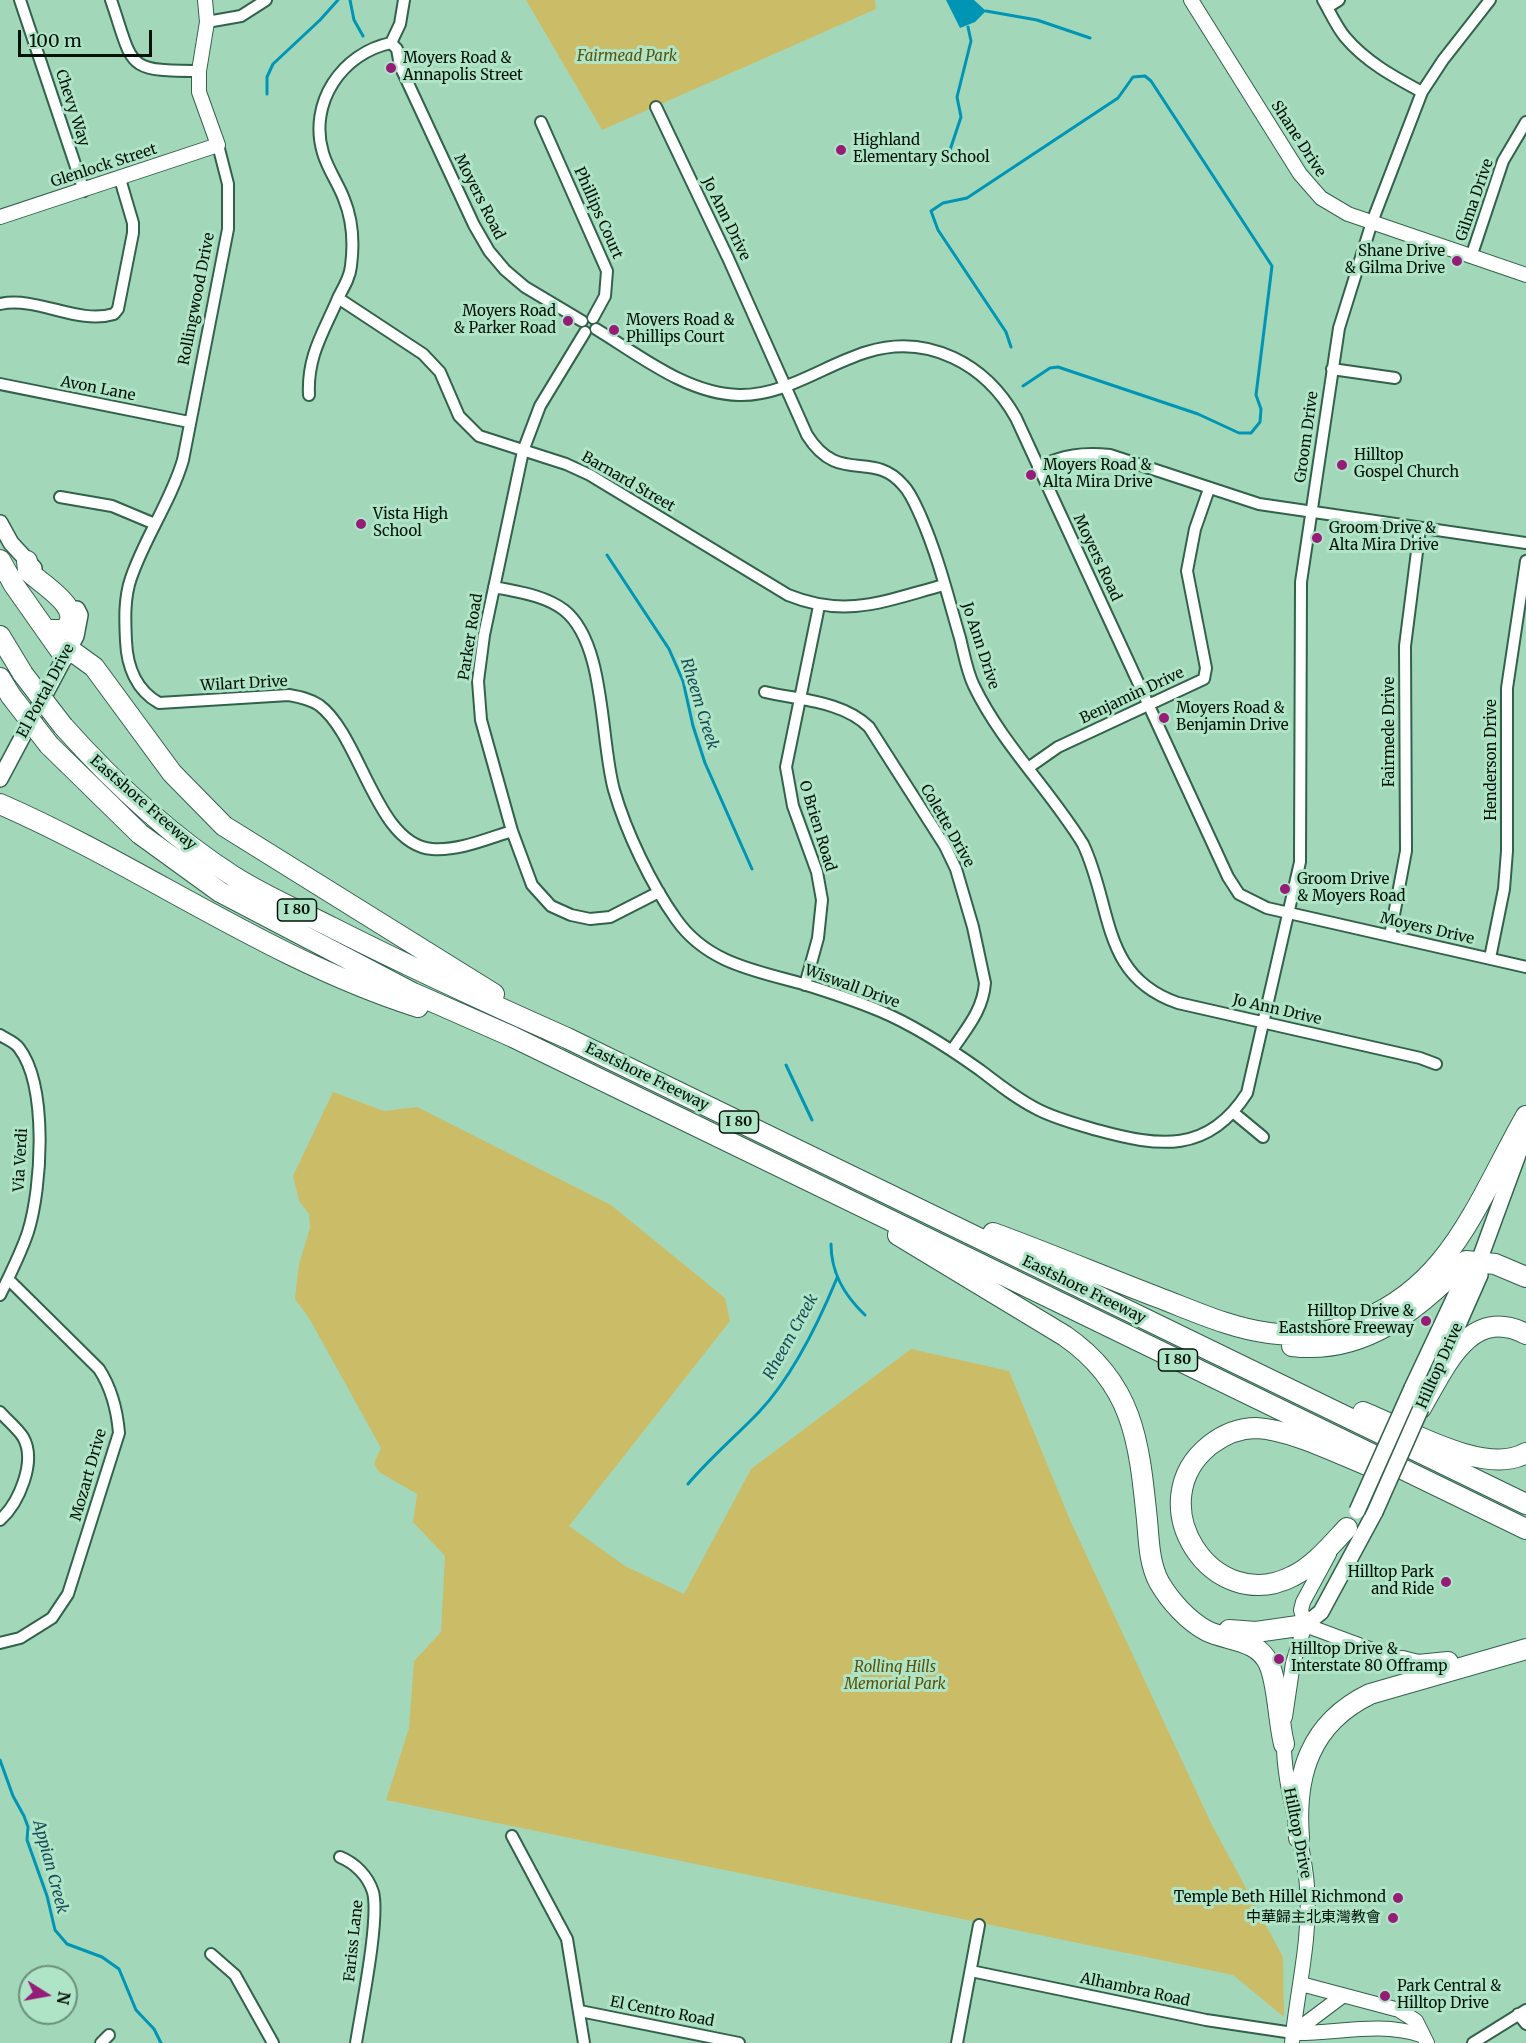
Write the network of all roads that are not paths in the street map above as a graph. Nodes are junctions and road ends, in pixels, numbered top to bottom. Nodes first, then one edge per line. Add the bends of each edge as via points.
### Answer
1 (20, 0) edge
2 (111, 0) edge
3 (205, 0) edge
4 (266, 0) edge
5 (404, 0) edge
6 (1191, 0) edge
7 (1339, 0) edge
8 (1490, 0) edge
9 (1325, 4) edge
10 (207, 22) junction
11 (394, 46) junction
12 (199, 71) junction
13 (1422, 92) junction
14 (656, 107) dead end
15 (541, 122) dead end
16 (1526, 122) edge
17 (218, 145) junction
18 (120, 179) junction
19 (84, 191) junction
20 (0, 217) edge
21 (1372, 222) junction
22 (1471, 257) junction
23 (1526, 275) edge
24 (339, 298) junction
25 (0, 304) edge
26 (589, 325) junction
27 (1332, 369) junction
28 (1395, 378) dead end
29 (0, 384) edge
30 (786, 386) junction
31 (309, 395) dead end
32 (189, 422) junction
33 (523, 451) junction
34 (1038, 467) junction
35 (1209, 489) junction
36 (60, 497) dead end
37 (1311, 512) junction
38 (0, 523) edge
39 (155, 524) junction
40 (1420, 528) junction
41 (1526, 543) edge
42 (0, 560) edge
43 (27, 561) junction
44 (1526, 561) edge
45 (944, 585) junction
46 (494, 587) junction
47 (127, 597) joint
48 (819, 606) junction
49 (46, 630) junction
50 (0, 636) edge
51 (66, 653) junction
52 (0, 678) edge
53 (765, 693) dead end
54 (798, 700) junction
55 (1148, 705) junction
56 (1028, 768) junction
57 (0, 779) edge
58 (0, 804) edge
59 (512, 831) junction
60 (659, 892) junction
61 (1289, 914) junction
62 (1390, 936) junction
63 (1490, 958) junction
64 (1525, 966) edge
65 (805, 985) junction
66 (1264, 1023) junction
67 (0, 1035) edge
68 (513, 1037) junction
69 (567, 1038) junction
70 (952, 1050) junction
71 (1436, 1064) dead end
72 (1234, 1113) junction
73 (1526, 1116) edge
74 (1526, 1133) edge
75 (1263, 1137) dead end
76 (830, 1191) junction
77 (911, 1206) junction
78 (1479, 1261) junction
79 (1526, 1276) edge
80 (8, 1279) junction
81 (0, 1295) edge
82 (1203, 1315) junction
83 (1526, 1335) edge
84 (1209, 1350) junction
85 (1421, 1408) junction
86 (0, 1412) edge
87 (1526, 1453) edge
88 (1526, 1504) edge
89 (1480, 1507) junction
90 (0, 1520) edge
91 (1352, 1520) junction
92 (1526, 1529) edge
93 (1174, 1601) junction
94 (1305, 1624) junction
95 (0, 1643) edge
96 (1520, 1650) edge
97 (1402, 1661) joint
98 (1284, 1744) junction
99 (512, 1836) dead end
100 (1299, 1838) junction
101 (340, 1857) dead end
102 (978, 1925) dead end
103 (212, 1954) dead end
104 (970, 1971) junction
105 (1301, 1984) junction
106 (1341, 1997) junction
107 (580, 2011) junction
108 (1522, 2012) edge
109 (1526, 2024) edge
110 (1293, 2038) edge
111 (1424, 2039) edge
112 (273, 2043) edge
113 (356, 2043) edge
114 (584, 2043) edge
115 (739, 2043) edge
116 (957, 2043) edge
117 (1473, 2043) edge

1 - 19 street, Chevy Way
2 - 12 street via 130,55 138,65 161,71
3 - 10 street, Rollingwood Drive
4 - 10 street via 241,16
5 - 11 street via 397,33 393,34
6 - 21 street, Shane Drive via 1310,188 1333,207
7 - 9 street
8 - 13 street, Groom Drive
9 - 13 street via 1344,36 1361,54 1380,70
10 - 12 street, Rollingwood Drive
11 - 24 street via 360,53 346,66 334,80 321,116 323,152 352,224 350,271
11 - 26 street, Moyers Road via 489,251 525,286
12 - 17 street, Rollingwood Drive via 200,92
13 - 21 street, Groom Drive
14 - 30 street, Jo Ann Drive
15 - 26 street, Phillips Court via 607,271 604,296
16 - 22 street, Gilma Drive via 1503,161
17 - 18 street, Glenlock Street
17 - 32 street, Rollingwood Drive via 228,184 228,230
18 - 19 street, Glenlock Street
18 - 25 street via 133,233 114,314 95,317 12,301
19 - 20 street, Glenlock Street
21 - 22 street, Shane Drive
21 - 27 street, Groom Drive via 1339,328
22 - 23 street, Shane Drive
24 - 31 street via 308,372
24 - 33 street, Barnard Street via 423,354 440,372 468,428 479,436
26 - 30 street, Moyers Road via 706,391 750,395
26 - 33 street, Parker Road via 540,406
27 - 28 street
27 - 37 street, Groom Drive
29 - 32 street, Avon Lane
30 - 34 street, Moyers Road via 867,352 900,346 933,350 975,369 996,388 1016,418
30 - 45 street, Jo Ann Drive via 818,451 843,465 877,467 904,485 933,543
32 - 39 street, Rollingwood Drive via 177,478
33 - 46 street, Parker Road
33 - 48 street, Barnard Street via 590,475 788,595
34 - 35 street via 1069,454 1110,455
34 - 55 street, Moyers Road
35 - 37 street via 1259,504
35 - 55 street, Benjamin Drive via 1195,528 1187,571 1206,668 1204,679
36 - 39 street via 112,506
37 - 40 street
37 - 61 street, Groom Drive via 1301,582 1302,842
38 - 43 main road, El Portal Drive
39 - 47 street, Rollingwood Drive via 131,578
40 - 41 street
40 - 62 street, Fairmede Drive via 1405,646 1406,851
42 - 49 highway
43 - 49 highway via 28,571 65,602 71,612 64,630
43 - 51 main road, El Portal Drive via 74,600 80,615 76,636
44 - 63 street, Henderson Drive via 1508,688 1505,879
45 - 48 street, Barnard Street via 873,604
45 - 56 street, Jo Ann Drive via 973,684 989,714
46 - 59 street, Parker Road via 478,681 481,720
46 - 60 street, Wiswall Drive via 546,599 565,611 584,633 592,655 614,789
47 - 59 street, Wilart Drive via 127,660 131,674 152,699 167,703 289,695 304,698 318,704 337,724 392,825 412,843 449,850
48 - 54 street, O Brien Road
49 - 51 highway
50 - 69 highway, Eastshore Freeway / I 80, bridge via 23,674 91,758 154,816 233,876 419,971
51 - 57 main road, El Portal Drive
51 - 69 highway via 94,667 172,773 224,826
52 - 68 highway, Eastshore Freeway / I 80, bridge via 49,745 87,784 140,834 220,892 412,993
53 - 54 street, Colette Drive
54 - 65 street, O Brien Road via 786,767 788,786 817,872 822,900 818,938
54 - 70 street, Colette Drive via 845,710 869,727 945,846 956,870 985,983 978,1012
55 - 56 street, Benjamin Drive via 1058,747
55 - 61 street, Moyers Road via 1239,894 1267,909
56 - 66 street, Jo Ann Drive via 1083,844 1113,938 1128,971 1161,997
58 - 68 highway via 57,829 320,970 378,994
59 - 60 street, Parker Road via 532,885 551,906 571,915 590,919 610,917
60 - 65 street, Wiswall Drive via 695,942 714,955 732,965
61 - 62 street, Moyers Drive
61 - 66 street, Wiswall Drive
62 - 63 street, Moyers Drive
63 - 64 street, Moyers Drive
65 - 70 street, Wiswall Drive via 880,1011
66 - 71 street, Jo Ann Drive
66 - 72 street, Wiswall Drive via 1247,1093
67 - 80 street, Via Verdi via 20,1049 37,1093 38,1180 28,1231
68 - 76 highway, Eastshore Freeway / I 80
69 - 77 highway, Eastshore Freeway / I 80
70 - 72 street, Wiswall Drive via 1037,1109 1114,1135 1161,1144 1182,1142 1203,1136
72 - 75 street
73 - 82 highway via 1443,1258 1417,1286 1388,1307 1342,1327 1297,1335 1253,1330
74 - 78 main road, Hilltop Drive
76 - 89 highway, Eastshore Freeway / I 80
76 - 93 highway via 1065,1336 1107,1373 1134,1426 1151,1557 1160,1583
77 - 82 highway via 1001,1236
77 - 84 highway, Eastshore Freeway / I 80
78 - 79 highway
78 - 82 highway via 1466,1261 1397,1322 1338,1344 1283,1345
78 - 85 main road, Hilltop Drive via 1480,1275
78 - 91 main road, Hilltop Drive, bridge via 1467,1270
80 - 81 street, Via Verdi
80 - 95 street, Mozart Drive via 99,1369 117,1409 119,1433 68,1594 52,1618 20,1638
83 - 85 highway via 1497,1327 1468,1337 1452,1355
84 - 87 highway via 1476,1458 1498,1461
84 - 88 highway, Eastshore Freeway / I 80
85 - 94 main road, Hilltop Drive, bridge via 1375,1512 1321,1612
86 - 90 street via 23,1438 29,1460 10,1511
89 - 91 highway via 1287,1435 1255,1428 1230,1433 1208,1447 1197,1457 1184,1485 1181,1514 1188,1539 1203,1560 1237,1581 1266,1584 1292,1577 1316,1560
89 - 92 highway, Eastshore Freeway / I 80
91 - 94 street, Hilltop Drive via 1303,1602
93 - 94 highway via 1199,1621 1232,1630 1268,1631
93 - 98 highway via 1197,1625 1250,1644 1264,1656 1273,1676
94 - 97 street
94 - 98 street, Hilltop Drive via 1290,1679
96 - 97 highway via 1427,1665
96 - 100 highway via 1371,1694 1337,1716 1318,1738 1304,1770 1297,1804
98 - 100 street, Hilltop Drive via 1286,1780
99 - 107 street via 567,1939
100 - 105 street, Hilltop Drive via 1307,1886
101 - 113 street, Fariss Lane via 368,1881 375,1905
102 - 104 street
103 - 112 street via 235,1975
104 - 110 street, Alhambra Road
104 - 116 street
105 - 106 street
105 - 110 street, Hilltop Drive
106 - 110 street
106 - 111 street via 1398,2010 1416,2021
107 - 114 street
107 - 115 street, El Centro Road
108 - 109 street
108 - 117 street
110 - 111 street via 1379,2027

